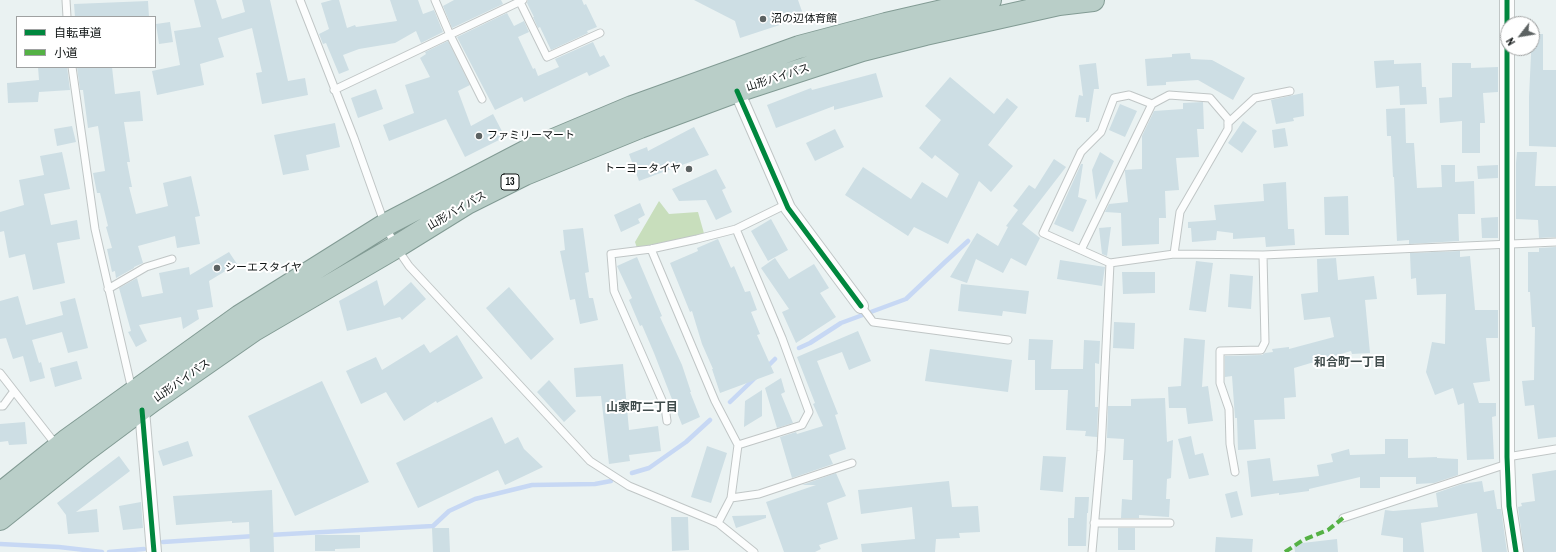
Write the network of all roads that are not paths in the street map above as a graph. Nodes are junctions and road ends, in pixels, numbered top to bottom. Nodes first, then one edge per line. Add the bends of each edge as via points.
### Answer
1 (66, 0) edge
2 (300, 0) edge
3 (435, 0) edge
4 (521, 0) edge
5 (990, 0) edge
6 (1093, 0) edge
7 (1507, 0) edge
8 (66, 16) edge
9 (600, 33) dead end
10 (450, 35) junction
11 (72, 68) edge
12 (334, 90) junction
13 (737, 91) junction
14 (1290, 91) dead end
15 (482, 99) dead end
16 (1152, 104) junction
17 (1228, 123) junction
18 (787, 204) junction
19 (385, 225) junction
20 (736, 229) junction
21 (1556, 242) edge
22 (1508, 244) junction
23 (396, 247) junction
24 (650, 249) junction
25 (1081, 250) junction
26 (1174, 254) junction
27 (1263, 255) junction
28 (172, 259) dead end
29 (1110, 263) junction
30 (108, 288) junction
31 (861, 306) joint
32 (1008, 340) dead end
33 (0, 373) edge
34 (14, 391) junction
35 (137, 402) junction
36 (0, 406) edge
37 (667, 421) dead end
38 (738, 445) junction
39 (58, 448) junction
40 (1556, 449) edge
41 (1507, 460) junction
42 (852, 463) dead end
43 (1236, 472) dead end
44 (0, 494) edge
45 (731, 498) junction
46 (1343, 518) dead end
47 (0, 519) edge
48 (718, 523) junction
49 (1094, 523) junction
50 (1170, 523) dead end
51 (154, 552) edge
52 (754, 552) edge
53 (1092, 552) edge
54 (1516, 552) edge

1 - 8 lane
2 - 12 lane
3 - 10 lane
4 - 9 lane via 547,57
4 - 10 lane
5 - 19 highway, 山形バイパス / 13 via 799,47 639,105 525,152
6 - 13 highway, 山形バイパス / 13 via 1060,4 862,50
7 - 22 street
10 - 12 lane
10 - 15 lane
11 - 30 lane via 95,229
12 - 19 lane
13 - 18 street
13 - 23 highway, 山形バイパス / 13 via 525,174 467,203
14 - 17 lane via 1255,98
16 - 17 lane via 1169,95 1210,98 1228,119
16 - 25 lane
16 - 25 lane via 1129,96 1114,98 1102,132 1081,152 1043,233
17 - 26 lane via 1228,128 1180,212
18 - 20 lane
18 - 31 street
19 - 23 lane
19 - 35 highway, 山形バイパス / 13 via 240,316
20 - 24 lane
20 - 38 lane via 782,338 808,412 802,425
21 - 22 lane
22 - 27 lane
22 - 41 street
23 - 35 highway, 山形バイパス / 13
23 - 48 lane via 409,266 590,461 629,486
24 - 37 lane via 611,254 614,291 666,407
24 - 38 lane via 715,401
25 - 29 lane
26 - 27 lane
26 - 29 lane
27 - 43 lane via 1265,342 1261,350 1220,351 1220,383 1229,409 1230,444
28 - 30 lane via 146,268
29 - 49 lane via 1101,451
30 - 35 lane
31 - 32 lane via 873,322
33 - 34 lane
34 - 36 lane via 3,406
34 - 39 lane
35 - 39 highway, 山形バイパス / 13
35 - 47 highway, 山形バイパス / 13 via 85,451
35 - 51 street
38 - 45 lane
39 - 44 highway, 山形バイパス / 13
40 - 41 lane
41 - 46 lane
41 - 54 street via 1509,506
42 - 45 lane via 759,494
45 - 48 lane
48 - 52 lane
49 - 50 lane
49 - 53 lane

